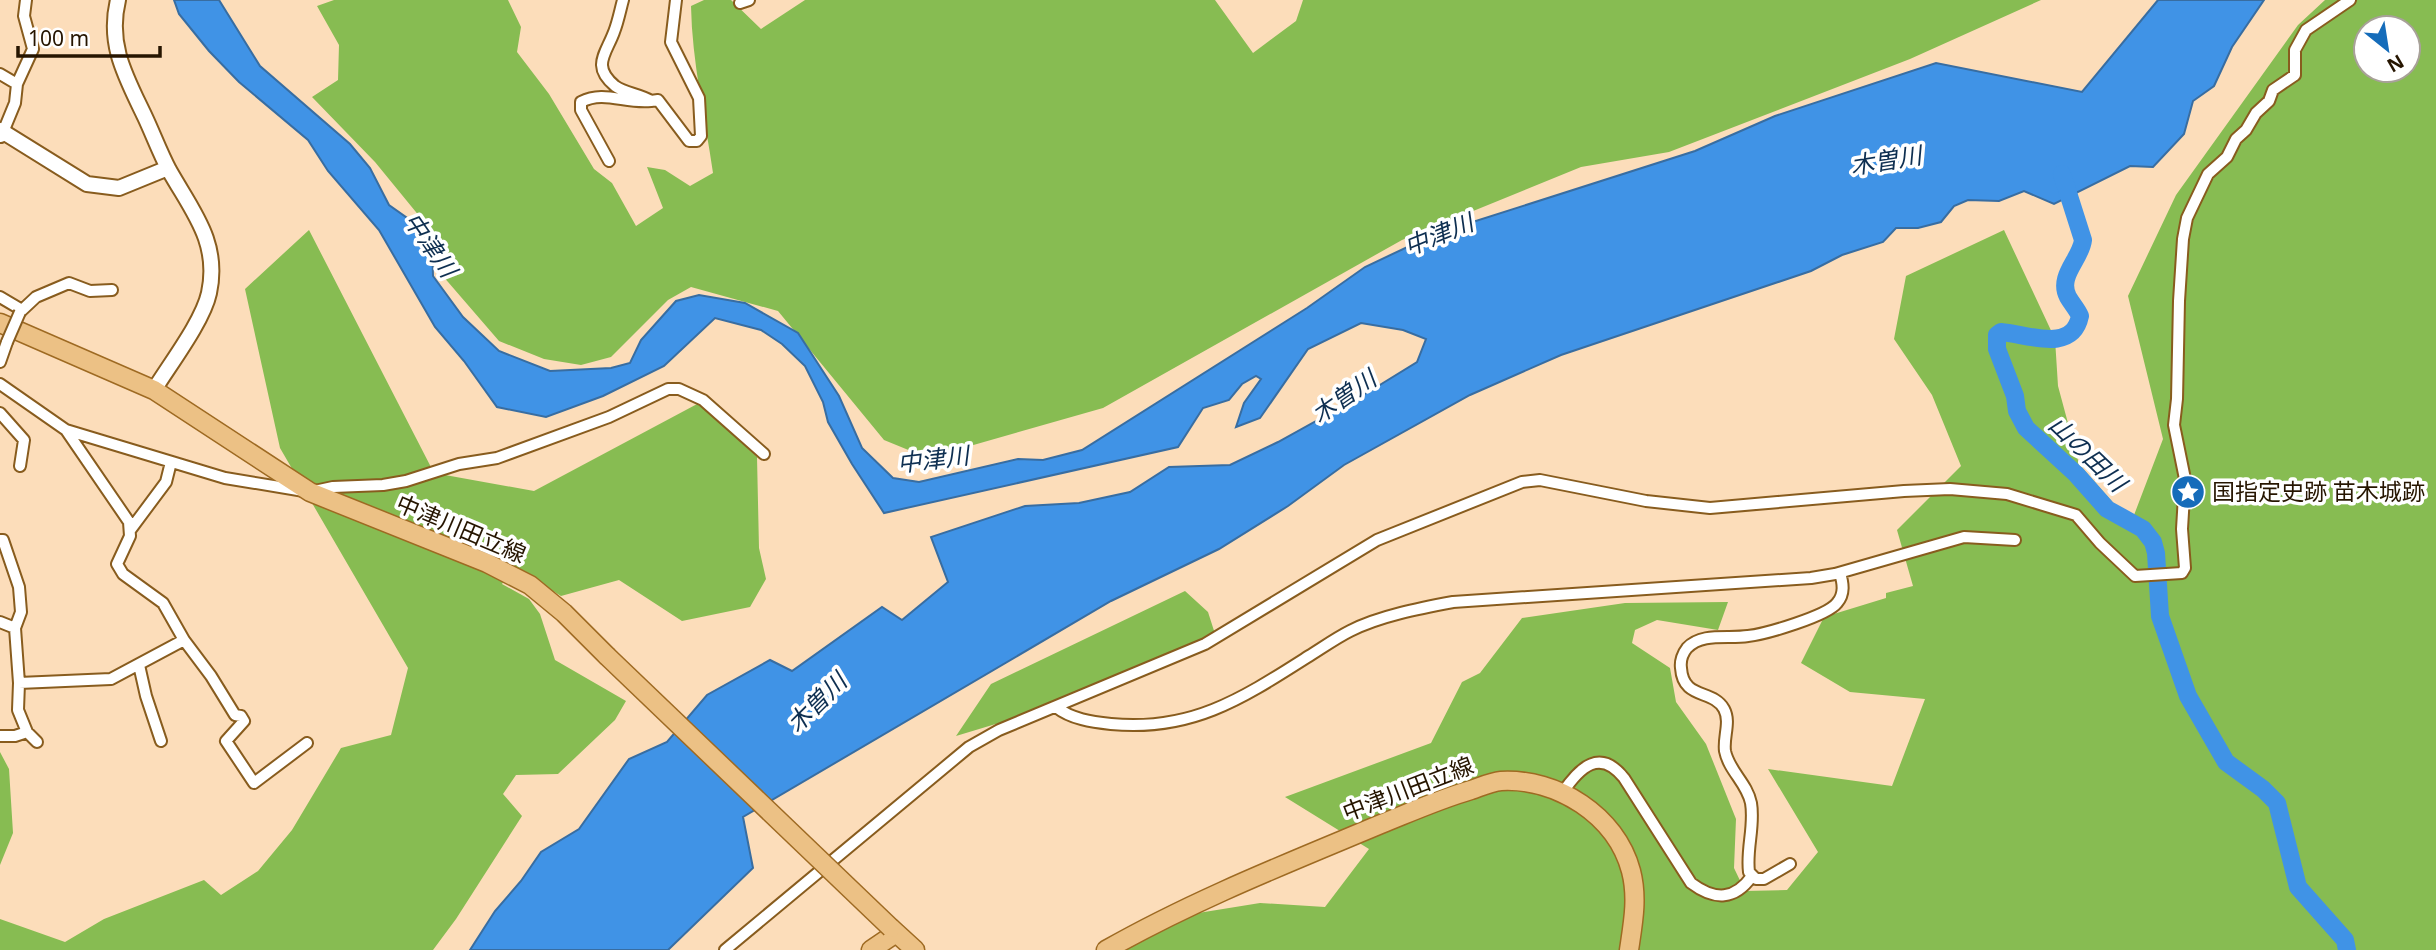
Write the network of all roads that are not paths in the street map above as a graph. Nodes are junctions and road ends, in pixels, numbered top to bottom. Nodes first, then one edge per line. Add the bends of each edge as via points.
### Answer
1 (26, 0) edge
2 (118, 0) edge
3 (623, 0) edge
4 (676, 0) edge
5 (2350, 0) edge
6 (0, 74) edge
7 (17, 84) junction
8 (650, 101) junction
9 (1, 133) edge
10 (609, 160) dead end
11 (168, 167) junction
12 (112, 290) dead end
13 (0, 297) edge
14 (21, 311) junction
15 (0, 323) edge
16 (0, 362) edge
17 (0, 384) edge
18 (154, 390) junction
19 (15, 394) junction
20 (0, 411) edge
21 (66, 430) junction
22 (764, 454) dead end
23 (171, 462) junction
24 (20, 466) dead end
25 (310, 492) junction
26 (131, 529) junction
27 (0, 540) edge
28 (2015, 540) dead end
29 (1840, 573) junction
30 (0, 622) edge
31 (15, 628) junction
32 (184, 640) junction
33 (139, 665) junction
34 (19, 683) junction
35 (1056, 707) junction
36 (27, 732) junction
37 (0, 736) edge
38 (161, 741) dead end
39 (37, 742) dead end
40 (307, 743) dead end
41 (1563, 792) junction
42 (1790, 864) dead end
43 (1752, 876) junction
44 (894, 930) junction
45 (725, 950) edge
46 (871, 950) edge
47 (915, 950) edge
48 (1106, 950) edge
49 (1629, 950) edge

1 - 7 street via 24,16 33,50
2 - 11 street via 113,30 122,66
3 - 8 street via 614,34 601,56 603,73 617,88
4 - 8 street via 671,42 699,98 701,136 689,141 658,100
5 - 35 street via 2306,30 2295,50 2295,75 2273,90 2227,157 2208,174 2187,218 2174,425 2185,479 2182,573 2135,576 2076,515 2007,494 1904,491 1710,508 1540,480 1522,482 1377,540 1205,644
6 - 7 street
7 - 9 street via 15,103
8 - 10 street via 636,103 595,95 581,102
9 - 11 street via 87,184 118,188
11 - 18 street via 204,229 211,281 202,312
12 - 14 street via 90,291 69,283 36,297
13 - 14 street
14 - 16 street, bridge
15 - 18 main road, 中津川田立線
17 - 19 street
18 - 25 main road, 中津川田立線
19 - 20 street
19 - 21 street
20 - 24 street via 24,440
21 - 23 street
21 - 26 street
22 - 25 street via 703,400 679,389 667,389 624,411 497,458 406,481
23 - 25 street via 248,483
23 - 26 street via 163,488
25 - 44 main road, 中津川田立線, bridge via 487,563 530,585
26 - 32 street via 117,564 122,574 163,603
27 - 31 street via 19,587 21,612
28 - 29 street via 1964,537
29 - 35 street via 1429,606 1350,630 1239,700 1166,725 1098,723 1066,715
29 - 43 street via 1842,594 1828,610 1766,633 1699,640 1682,658 1681,670 1689,687 1715,700 1726,714 1727,757 1751,802
30 - 31 street
31 - 34 street
32 - 33 street
32 - 40 street via 235,715 244,721 226,741 254,783
33 - 34 street via 111,678
33 - 38 street
34 - 36 street via 18,710
35 - 45 street via 969,747
36 - 37 street
36 - 39 street
41 - 43 street via 1584,767 1609,764 1624,778 1691,883 1728,895 1741,890
41 - 48 main road, 中津川田立線 via 1524,781 1498,781 1444,798 1228,888
41 - 49 main road, 中津川田立線 via 1596,816 1616,840 1631,870 1636,908
42 - 43 street via 1764,879
44 - 46 main road
44 - 47 main road, 中津川田立線

